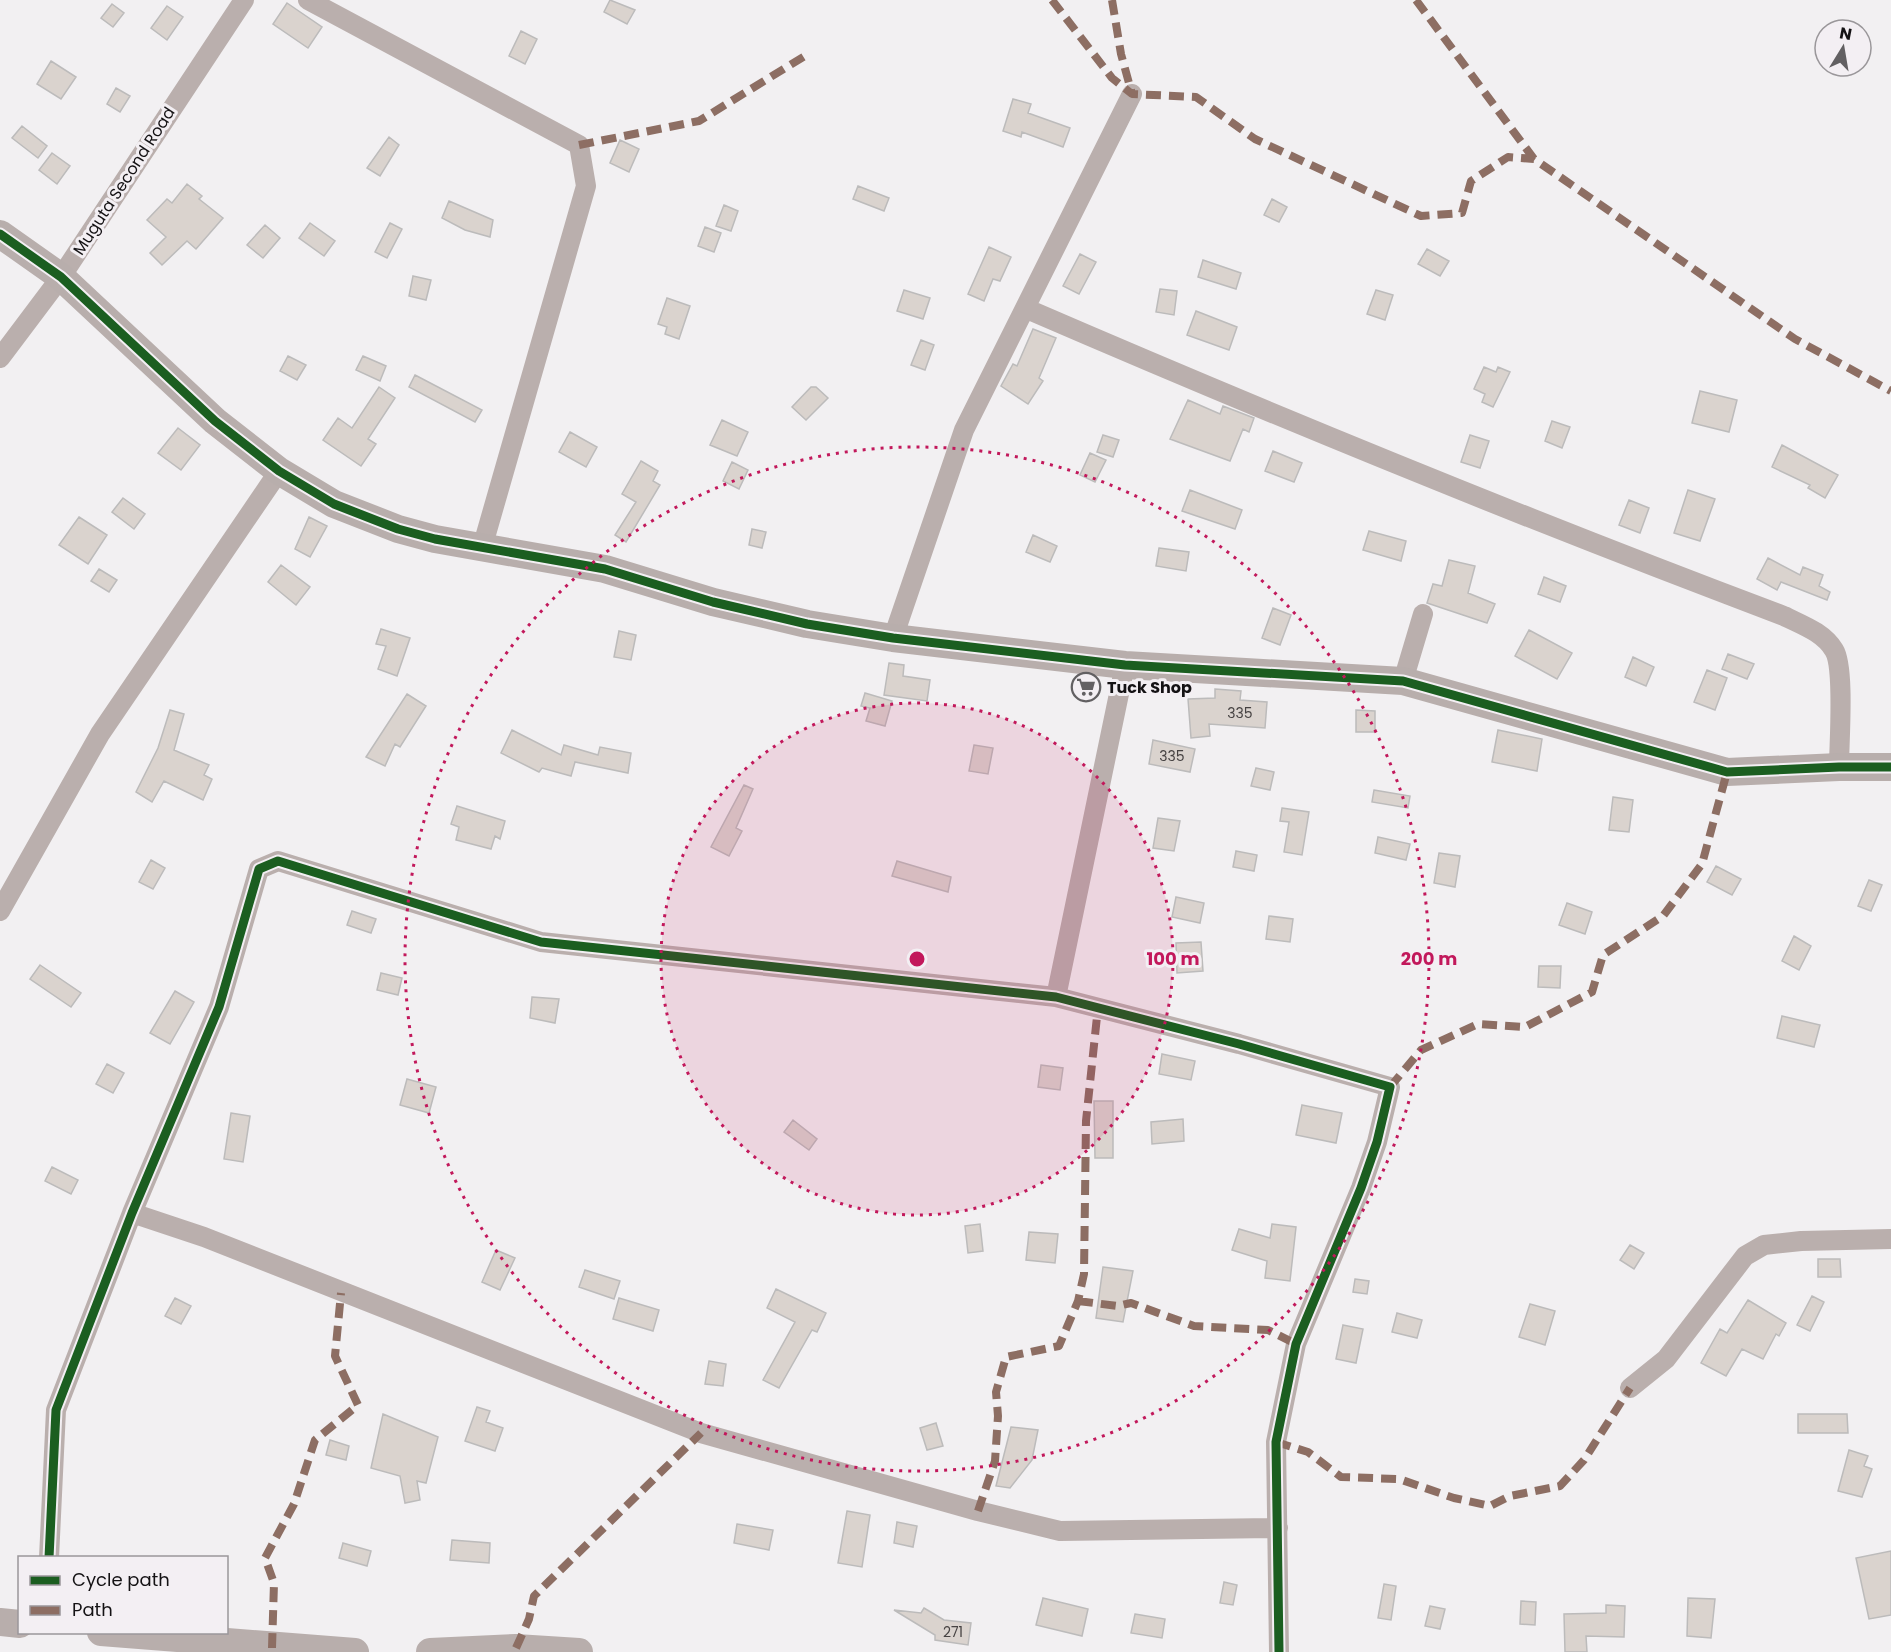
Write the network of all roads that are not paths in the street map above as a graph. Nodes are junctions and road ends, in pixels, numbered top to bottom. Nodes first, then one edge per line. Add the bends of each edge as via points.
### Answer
1 (244, 0) edge
2 (308, 0) edge
3 (1131, 94) dead end
4 (0, 234) edge
5 (61, 277) junction
6 (1027, 309) junction
7 (0, 358) edge
8 (279, 471) junction
9 (482, 548) junction
10 (1423, 614) dead end
11 (893, 638) junction
12 (1125, 665) junction
13 (1403, 681) junction
14 (1839, 766) junction
15 (1891, 767) edge
16 (0, 911) edge
17 (1056, 997) junction
18 (132, 1213) junction
19 (1891, 1239) edge
20 (1630, 1388) dead end
21 (1278, 1528) junction
22 (49, 1556) edge
23 (0, 1622) edge
24 (18, 1624) edge
25 (126, 1634) edge
26 (355, 1652) edge
27 (430, 1652) edge
28 (579, 1652) edge
29 (1279, 1652) edge

1 - 5 street, Muguta Second Road
2 - 9 street via 579,145 586,186
3 - 6 street
4 - 5 street
5 - 7 street, Muguta Second Road
5 - 8 street via 215,422
6 - 11 street via 964,430
6 - 14 street via 1261,410 1784,616 1819,634 1835,651
8 - 9 street via 368,519
8 - 16 street via 100,734
9 - 11 street via 605,569 713,602 807,624
10 - 13 street
11 - 12 street
12 - 13 street
12 - 17 street
13 - 14 street via 1727,772
14 - 15 street
17 - 18 street via 541,942 278,861 259,869 219,1007
17 - 21 street via 1390,1087 1377,1142 1296,1344 1276,1442
18 - 21 street via 204,1237 700,1433 967,1508 1060,1531
18 - 22 street via 56,1410
19 - 20 street via 1764,1245 1745,1256 1666,1359
21 - 29 street
23 - 24 street
25 - 26 street
27 - 28 street via 516,1648

